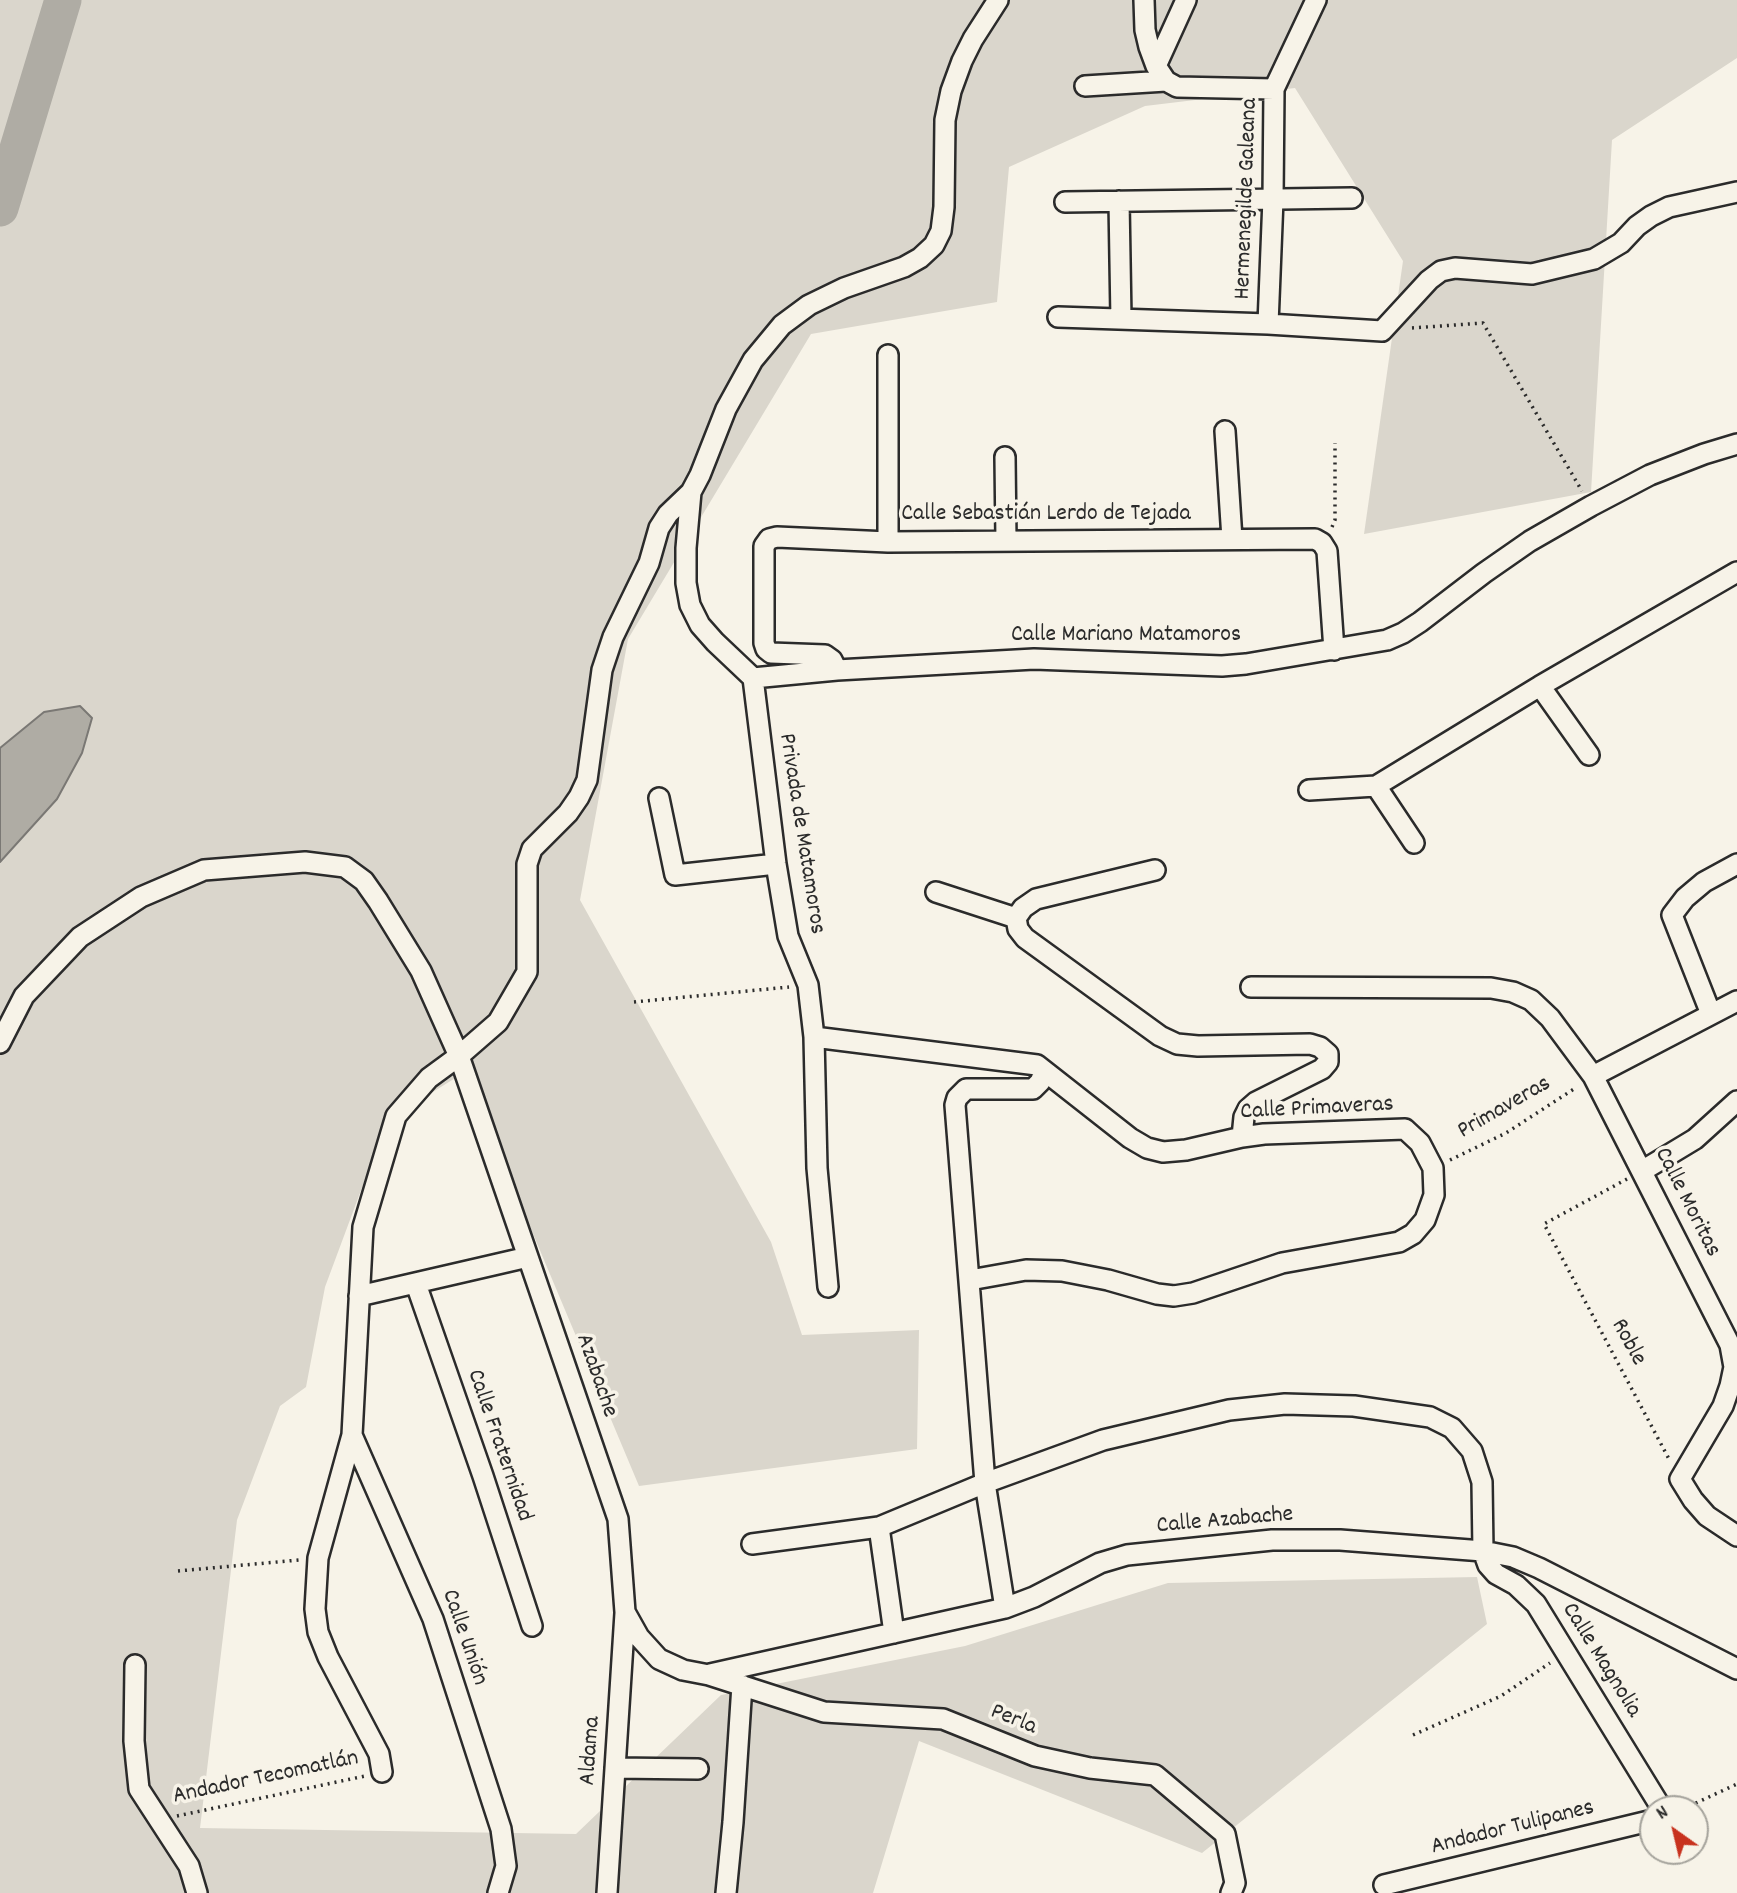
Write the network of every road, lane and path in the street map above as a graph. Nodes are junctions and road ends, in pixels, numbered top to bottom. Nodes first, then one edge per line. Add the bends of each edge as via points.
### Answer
1 (998, 0) edge
2 (1144, 0) edge
3 (1186, 0) edge
4 (1316, 0) edge
5 (1161, 73) junction
6 (1085, 86) dead end
7 (1275, 89) junction
8 (1737, 192) edge
9 (1352, 198) dead end
10 (1273, 199) junction
11 (1119, 201) junction
12 (1065, 202) dead end
13 (1058, 317) dead end
14 (1121, 319) junction
15 (1268, 324) junction
16 (1382, 331) junction
17 (888, 355) dead end
18 (1225, 431) dead end
19 (1335, 443) dead end
20 (1737, 444) edge
21 (1005, 457) dead end
22 (691, 492) junction
23 (1591, 506) junction
24 (1232, 539) junction
25 (1006, 541) junction
26 (888, 542) junction
27 (1322, 543) junction
28 (1737, 572) edge
29 (1334, 650) junction
30 (837, 670) junction
31 (753, 678) junction
32 (1539, 686) junction
33 (1590, 755) dead end
34 (1376, 786) junction
35 (1309, 790) dead end
36 (659, 798) dead end
37 (1414, 844) dead end
38 (776, 864) junction
39 (1737, 864) edge
40 (1154, 870) dead end
41 (936, 892) dead end
42 (1016, 918) junction
43 (808, 985) junction
44 (1251, 987) dead end
45 (1737, 1001) edge
46 (634, 1002) dead end
47 (1711, 1014) junction
48 (814, 1037) junction
49 (0, 1043) edge
50 (459, 1056) junction
51 (1044, 1072) junction
52 (1593, 1076) junction
53 (1737, 1101) edge
54 (1242, 1137) junction
55 (1433, 1168) junction
56 (1642, 1171) junction
57 (528, 1258) junction
58 (970, 1280) junction
59 (416, 1284) junction
60 (828, 1287) dead end
61 (359, 1296) junction
62 (352, 1435) junction
63 (1680, 1479) junction
64 (985, 1483) junction
65 (879, 1527) junction
66 (1737, 1536) edge
67 (752, 1544) dead end
68 (1483, 1551) junction
69 (318, 1558) junction
70 (178, 1571) dead end
71 (1005, 1608) junction
72 (625, 1612) junction
73 (533, 1626) dead end
74 (894, 1633) junction
75 (1566, 1652) junction
76 (135, 1665) dead end
77 (1737, 1669) edge
78 (709, 1675) junction
79 (742, 1685) junction
80 (1413, 1735) dead end
81 (615, 1768) junction
82 (698, 1769) dead end
83 (382, 1772) joint
84 (1737, 1784) edge
85 (1653, 1795) edge
86 (1709, 1797) edge
87 (158, 1820) junction
88 (1639, 1823) edge
89 (1384, 1885) dead end
90 (197, 1893) edge
91 (498, 1893) edge
92 (607, 1893) edge
93 (726, 1893) edge
94 (1231, 1893) edge

1 - 22 street via 973,39 951,91 945,120 944,207 934,246 904,267 809,304 782,325 753,360 726,409
2 - 5 street via 1145,30
3 - 5 street
4 - 7 street, Hermenegilde Galeana
5 - 6 street
5 - 7 street via 1177,87
7 - 10 street, Hermenegilde Galeana
8 - 16 street via 1651,215 1621,243 1594,259 1532,274 1441,271
9 - 10 street
10 - 11 street
10 - 15 street, Hermenegilde Galeana
11 - 12 street
11 - 14 street
13 - 14 street
14 - 15 street
15 - 16 street
16 - 23 path via 1483,323
17 - 26 street
18 - 24 street
19 - 27 path via 1335,520
20 - 23 street, Calle Mariano Matamoros via 1650,475
21 - 25 street
22 - 31 street via 686,548 690,605 700,625
22 - 50 street via 659,528 649,563 613,637 602,670 587,780 568,813 531,849 527,864 527,972 498,1022
23 - 29 street, Calle Mariano Matamoros via 1531,541 1404,633
24 - 25 street, Calle Sebastián Lerdo de Tejada
24 - 27 street, Calle Sebastián Lerdo de Tejada via 1315,538
25 - 26 street, Calle Sebastián Lerdo de Tejada
26 - 30 street, Calle Sebastián Lerdo de Tejada via 777,537 764,545 766,649 825,656
27 - 29 street via 1327,551
28 - 32 street
29 - 30 street, Calle Mariano Matamoros via 1222,666 1034,659
30 - 31 street, Calle Mariano Matamoros
31 - 38 street, Privada de Matamoros
32 - 33 street
32 - 34 street
34 - 35 street
34 - 37 street
36 - 38 street via 675,875
38 - 43 street, Privada de Matamoros via 788,936
39 - 47 street via 1704,881 1672,915
40 - 42 street via 1036,899
41 - 42 street
42 - 54 street via 1025,938 1177,1044 1310,1044 1328,1054 1322,1069 1248,1109
43 - 46 path
43 - 48 street, Privada de Matamoros
44 - 52 street, Calle Moritas via 1491,988 1513,992 1531,1000 1549,1018
45 - 47 street
47 - 52 street
48 - 51 street, Calle Primaveras via 1037,1065
48 - 60 street, Privada de Matamoros via 817,1168
49 - 50 street, Azabache via 24,996 80,937 141,897 204,870 305,862 345,867 363,881 421,971
50 - 57 street, Azabache
50 - 61 street via 429,1078 396,1116 363,1227
51 - 54 street, Calle Primaveras via 1147,1148 1185,1150
51 - 58 street via 1033,1089 967,1089 957,1098
52 - 55 path, Primaveras via 1506,1133
52 - 56 street, Calle Moritas
53 - 56 street via 1695,1139
54 - 55 street, Calle Primaveras via 1405,1129 1420,1143
55 - 58 street via 1434,1195 1425,1220 1399,1242 1282,1263 1193,1293 1157,1294 1062,1271 1026,1270
56 - 63 street, Calle Moritas via 1730,1345 1734,1367 1723,1406
56 - 63 path, Roble via 1544,1224
57 - 59 street
57 - 72 street, Azabache via 618,1519
58 - 64 street
59 - 61 street
59 - 73 street, Calle Fraternidad
61 - 62 street
62 - 69 street
62 - 91 street, Calle Unión via 433,1619 501,1829 506,1866
63 - 66 street via 1707,1516
64 - 65 street
64 - 68 street via 1103,1440 1229,1410 1354,1406 1430,1417 1452,1428 1472,1451 1482,1482
64 - 71 street
65 - 67 street
65 - 74 street
68 - 71 street, Calle Azabache via 1340,1540 1272,1540 1127,1555
68 - 75 street, Calle Magnolia via 1496,1574 1536,1604
68 - 77 street, Calle Azabache via 1539,1568
69 - 70 path
69 - 83 street via 318,1632 379,1754
71 - 74 street, Calle Azabache
72 - 78 street, Azabache via 659,1659
72 - 81 street, Aldama
74 - 78 street, Calle Azabache
75 - 80 path via 1501,1696
75 - 85 street, Calle Magnolia
76 - 87 street via 139,1789
78 - 79 street, Perla
79 - 93 street
79 - 94 street, Perla via 824,1712 943,1719 1035,1756 1155,1775 1224,1834 1235,1883
81 - 82 street
81 - 92 street, Aldama
83 - 87 path, Andador Tecomatlán
84 - 86 path
87 - 90 street via 189,1866
88 - 89 street, Andador Tulipanes

